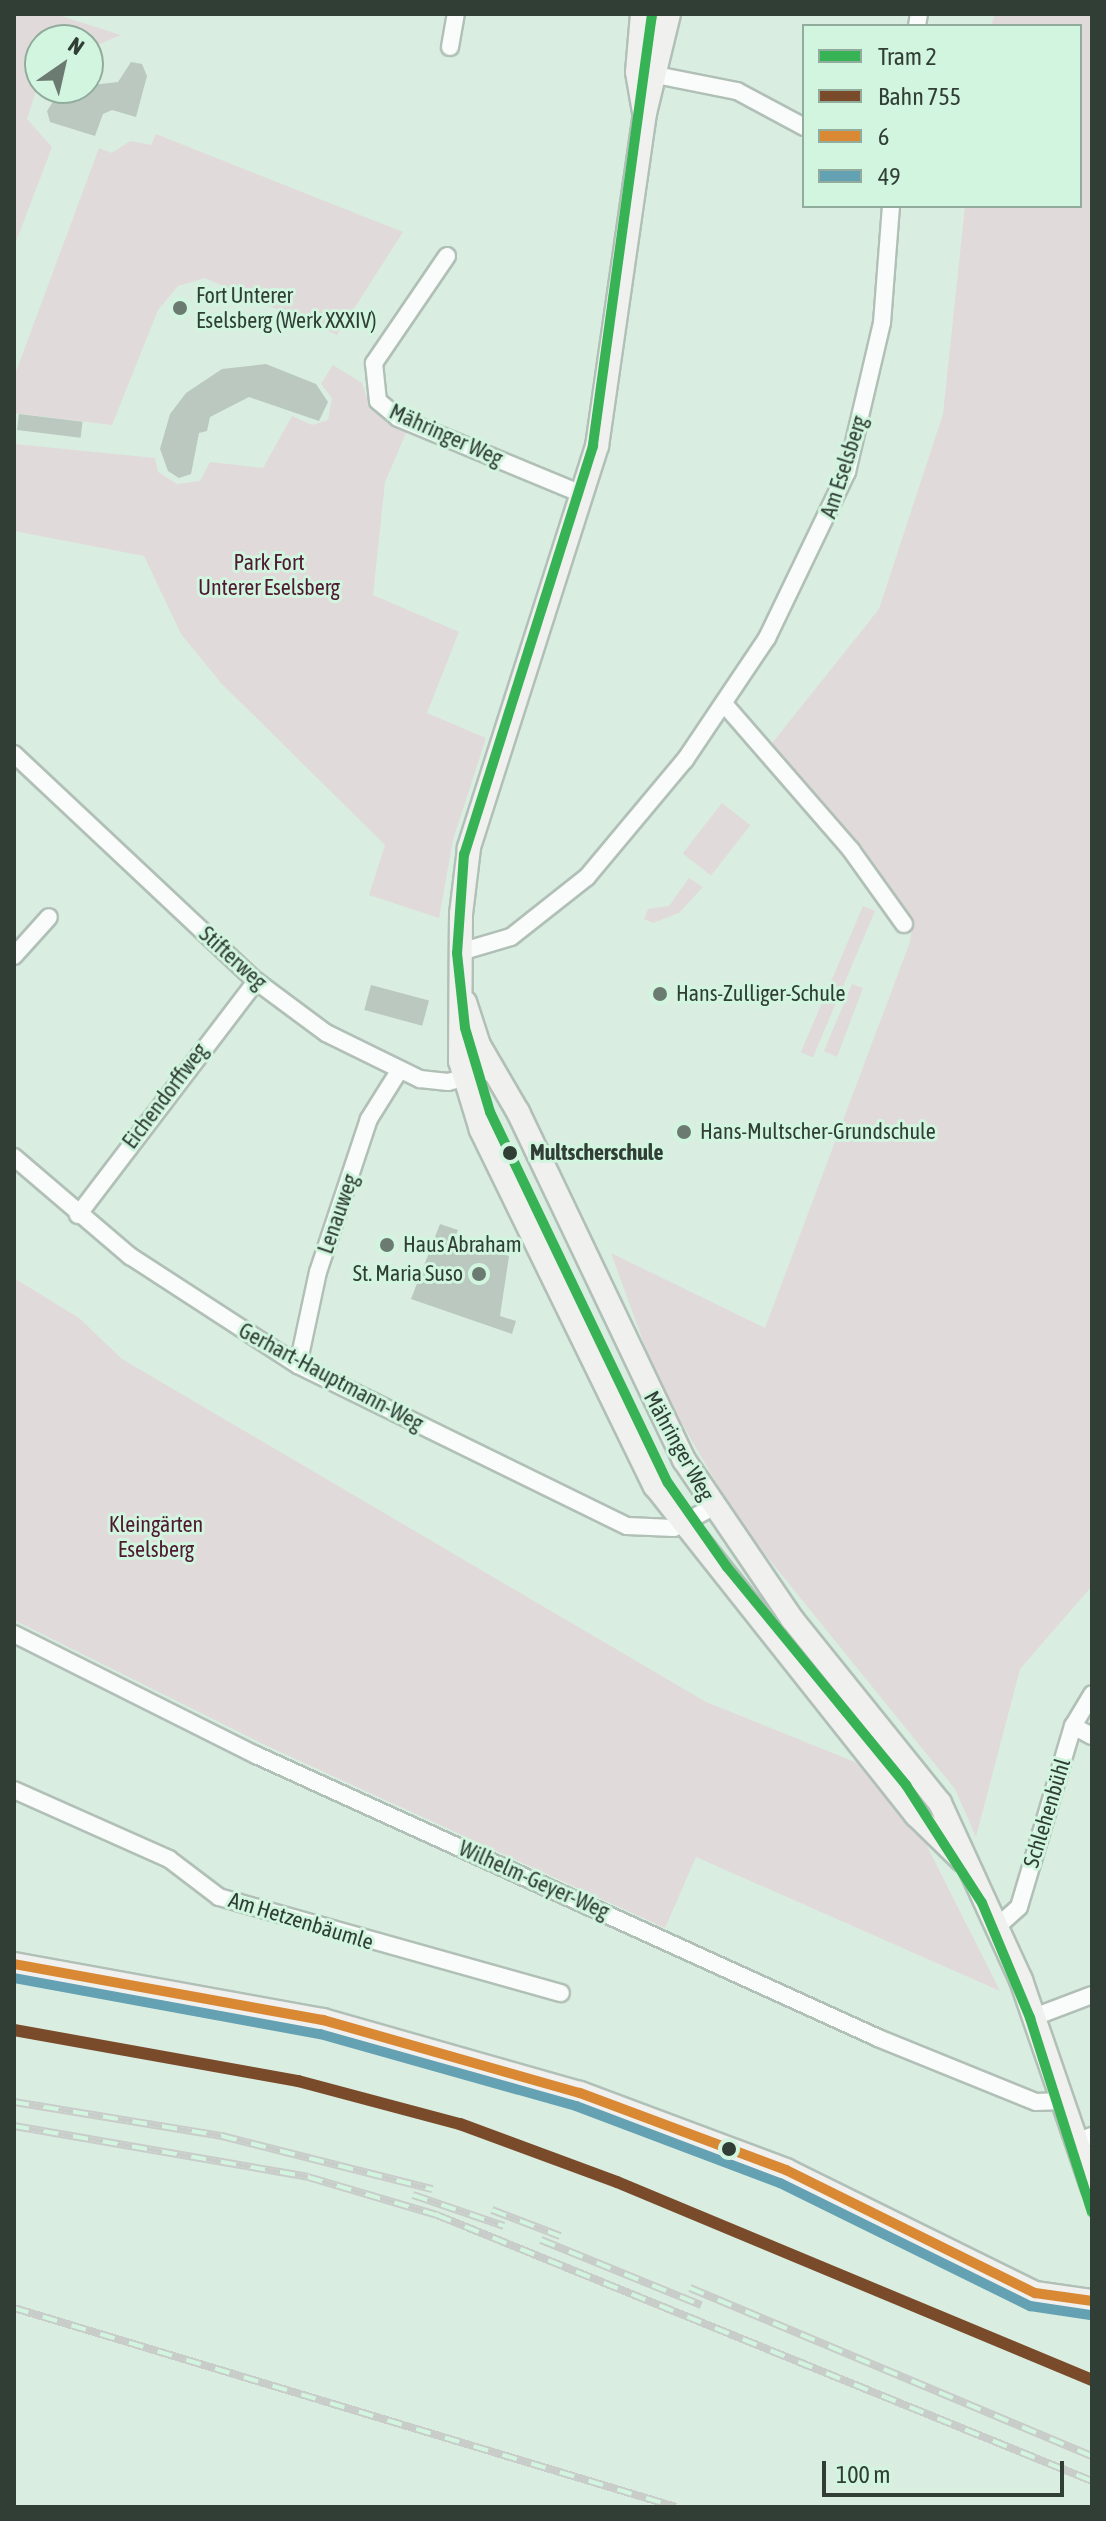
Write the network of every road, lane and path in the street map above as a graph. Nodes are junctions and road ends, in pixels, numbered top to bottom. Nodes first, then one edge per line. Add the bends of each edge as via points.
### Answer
1 (456, 14) edge
2 (642, 14) edge
3 (669, 14) edge
4 (450, 47) dead end
5 (647, 74) junction
6 (802, 126) edge
7 (891, 208) edge
8 (447, 256) dead end
9 (584, 495) junction
10 (726, 706) junction
11 (14, 754) edge
12 (49, 917) dead end
13 (904, 924) dead end
14 (460, 952) junction
15 (14, 956) edge
16 (256, 981) junction
17 (462, 992) junction
18 (494, 1070) junction
19 (399, 1071) junction
20 (463, 1080) junction
21 (14, 1157) edge
22 (78, 1215) junction
23 (298, 1365) junction
24 (713, 1507) junction
25 (682, 1526) junction
26 (14, 1634) edge
27 (1092, 1694) edge
28 (1073, 1726) junction
29 (1092, 1736) edge
30 (14, 1790) edge
31 (962, 1860) junction
32 (998, 1926) junction
33 (14, 1964) edge
34 (561, 1993) dead end
35 (1092, 1995) edge
36 (1034, 2017) junction
37 (1062, 2101) junction
38 (1084, 2139) edge
39 (1089, 2180) edge
40 (1092, 2205) edge
41 (1092, 2301) edge

1 - 4 street
2 - 5 street, Mähringer Weg
3 - 5 street, Mähringer Weg
5 - 6 street via 737,91
5 - 9 street, Mähringer Weg via 607,393
7 - 10 street, Am Eselsberg via 882,323 847,472 795,588
8 - 9 street, Mähringer Weg via 374,363 373,384 382,408
9 - 14 street, Mähringer Weg via 475,822 463,883
10 - 13 street via 851,850
10 - 14 street, Am Eselsberg via 587,877 511,937
11 - 16 street, Stifterweg
12 - 15 street
14 - 17 street, Mähringer Weg
16 - 19 street, Stifterweg via 335,1038
16 - 22 street, Eichendorffweg
17 - 18 street, Mähringer Weg
17 - 20 street, Mähringer Weg via 457,1040
18 - 20 street, Stifterweg
18 - 24 street, Mähringer Weg via 658,1413
19 - 20 street, Stifterweg via 440,1082
19 - 23 street, Lenauweg via 369,1119 318,1272
20 - 25 street, Mähringer Weg via 481,1130 610,1406
21 - 22 street, Gerhart-Hauptmann-Weg
22 - 23 street, Gerhart-Hauptmann-Weg via 187,1296
23 - 25 street, Gerhart-Hauptmann-Weg via 627,1526
24 - 25 street
24 - 31 street, Mähringer Weg via 809,1640 929,1785
25 - 31 street, Mähringer Weg via 916,1815
26 - 37 street, Wilhelm-Geyer-Weg via 256,1755 878,2038 1036,2102
27 - 28 street, Schlehenbühl
28 - 29 street
28 - 32 street, Schlehenbühl via 1019,1907
30 - 34 street, Am Hetzenbäumle via 169,1859 219,1897
31 - 32 street, Mähringer Weg
32 - 36 street, Mähringer Weg
33 - 41 street via 323,2020 580,2093 786,2170 1035,2293
35 - 36 street
36 - 37 street, Mähringer Weg
37 - 38 street, Mähringer Weg
38 - 39 street, Mähringer Weg
39 - 40 street, Mähringer Weg

